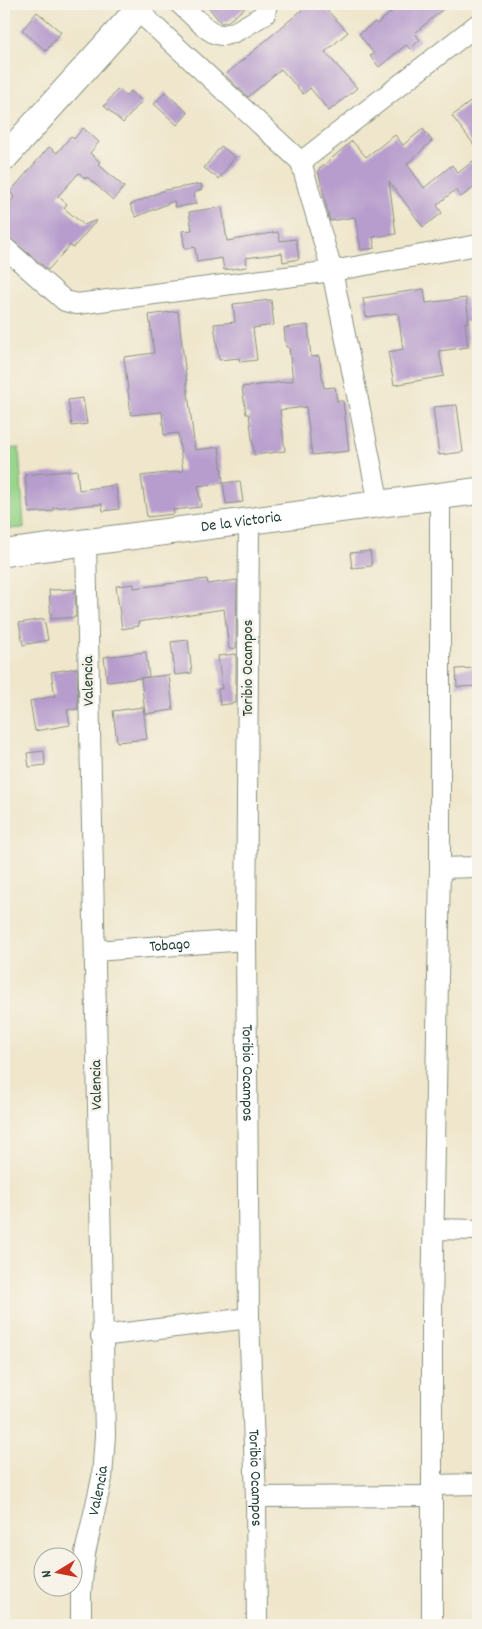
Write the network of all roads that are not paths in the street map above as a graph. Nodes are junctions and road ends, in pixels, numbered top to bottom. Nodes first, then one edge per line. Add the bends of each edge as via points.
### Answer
1 (180, 4) edge
2 (267, 4) edge
3 (140, 7) edge
4 (478, 24) edge
5 (4, 158) edge
6 (301, 162) junction
7 (478, 245) edge
8 (4, 247) edge
9 (332, 271) junction
10 (478, 491) edge
11 (440, 496) junction
12 (379, 504) junction
13 (249, 522) junction
14 (86, 544) junction
15 (4, 554) edge
16 (478, 867) edge
17 (440, 868) junction
18 (246, 940) junction
19 (95, 950) junction
20 (434, 1229) junction
21 (478, 1230) edge
22 (249, 1318) junction
23 (101, 1336) junction
24 (478, 1484) edge
25 (432, 1491) junction
26 (256, 1497) junction
27 (81, 1625) edge
28 (257, 1625) edge
29 (432, 1625) edge

1 - 2 street via 219,36 232,35 265,14
3 - 5 main road
3 - 6 street
4 - 6 street
6 - 9 street
7 - 9 street
8 - 9 street via 65,301 77,304
9 - 12 street
10 - 11 main road, De la Victoria
11 - 12 main road, De la Victoria
11 - 17 street
12 - 13 main road, De la Victoria
13 - 14 main road, De la Victoria
13 - 18 street, Toribio Ocampos
14 - 15 main road, De la Victoria
14 - 19 street, Valencia
16 - 17 street
17 - 20 street
18 - 19 street, Tobago
18 - 22 street, Toribio Ocampos
19 - 23 street, Valencia
20 - 21 street
20 - 25 street
22 - 23 street
22 - 26 street, Toribio Ocampos
23 - 27 street, Valencia via 105,1435 102,1478 85,1553
24 - 25 street
25 - 26 street
25 - 29 street
26 - 28 street, Toribio Ocampos

